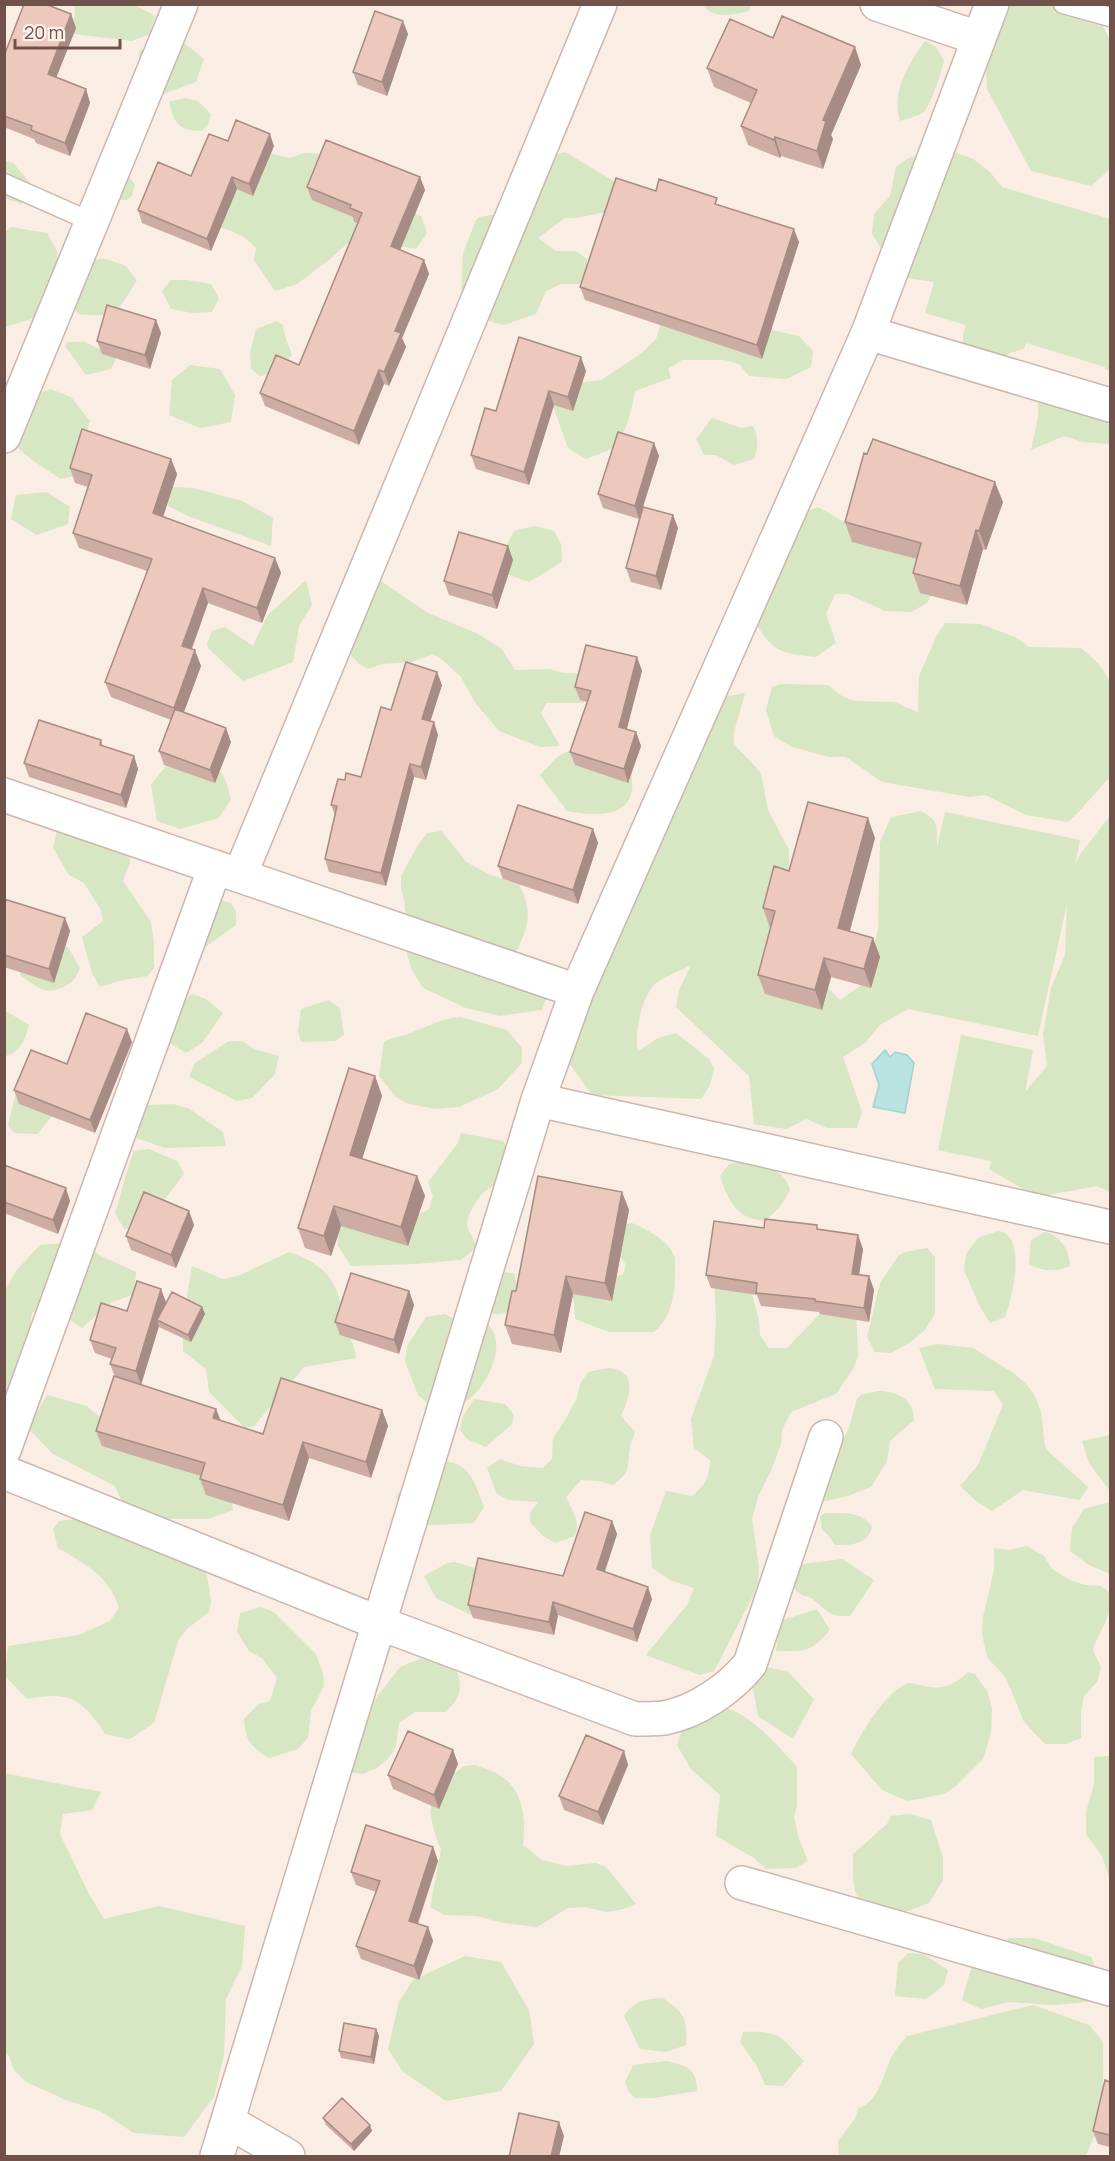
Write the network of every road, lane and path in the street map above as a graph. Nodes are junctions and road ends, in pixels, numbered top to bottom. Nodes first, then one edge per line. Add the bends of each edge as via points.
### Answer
1 (181, 4) edge
2 (600, 4) edge
3 (877, 4) edge
4 (992, 4) edge
5 (1063, 4) edge
6 (1110, 17) edge
7 (978, 38) junction
8 (4, 183) edge
9 (92, 222) junction
10 (868, 333) junction
11 (1110, 405) edge
12 (4, 436) edge
13 (4, 795) edge
14 (227, 871) junction
15 (577, 991) junction
16 (538, 1100) junction
17 (1110, 1227) edge
18 (826, 1437) dead end
19 (4, 1450) edge
20 (4, 1472) edge
21 (379, 1623) junction
22 (742, 1883) dead end
23 (1110, 1989) edge
24 (229, 2122) junction
25 (217, 2157) edge
26 (288, 2157) edge

1 - 9 street
2 - 14 street
3 - 7 street
4 - 7 street
5 - 6 lane
7 - 10 street
8 - 9 lane
9 - 12 street
10 - 11 street
10 - 15 street
13 - 14 street
14 - 15 street
14 - 19 street
15 - 16 street
16 - 17 street
16 - 21 street
18 - 21 street via 750,1664 738,1680 686,1711 664,1718 635,1719
20 - 21 street
21 - 24 street
22 - 23 street
24 - 25 street
24 - 26 street

